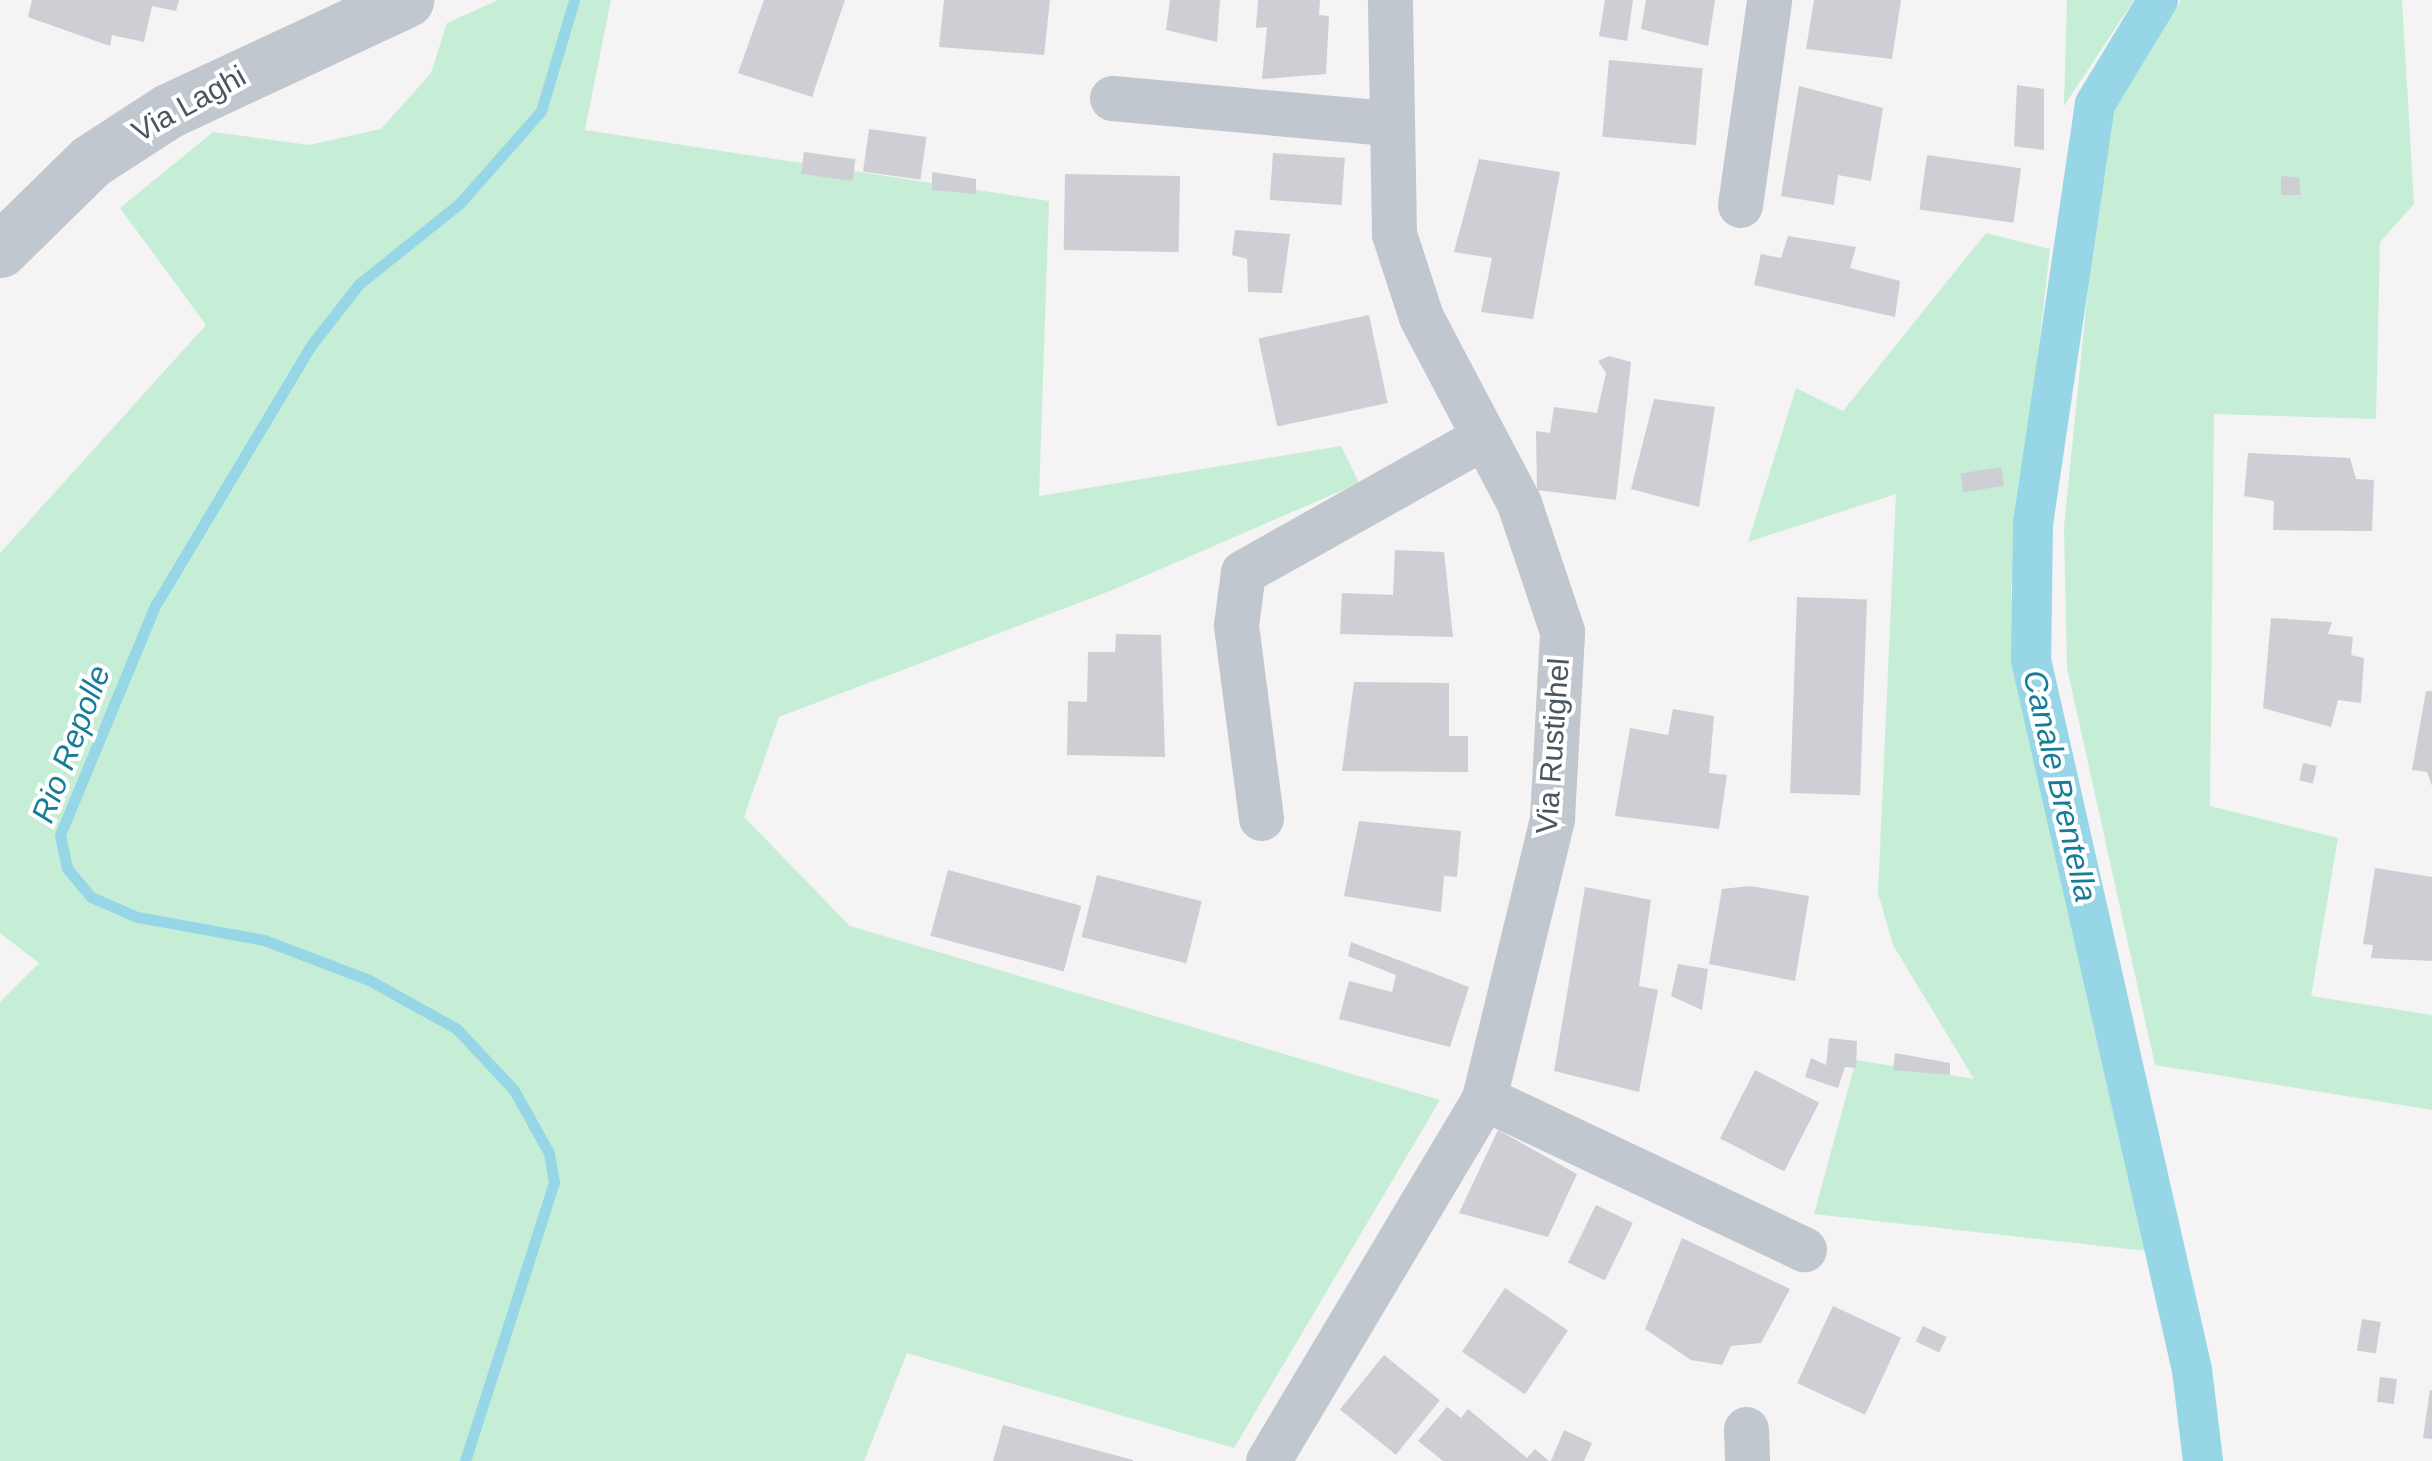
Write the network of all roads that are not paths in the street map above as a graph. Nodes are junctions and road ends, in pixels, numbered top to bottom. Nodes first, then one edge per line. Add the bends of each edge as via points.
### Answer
1 (406, 0) edge
2 (1390, 0) edge
3 (1769, 0) edge
4 (1112, 98) dead end
5 (1387, 124) junction
6 (1740, 205) dead end
7 (0, 250) edge
8 (1478, 440) junction
9 (1261, 818) dead end
10 (1484, 1098) junction
11 (1804, 1249) dead end
12 (1268, 1461) edge

1 - 7 street, Via Laghi via 168,111 91,160
2 - 5 street, Via Rustighel
3 - 6 street
4 - 5 street
5 - 8 street, Via Rustighel via 1394,234 1421,318
8 - 9 street via 1243,572 1236,625
8 - 10 street, Via Rustighel via 1520,503 1562,631 1552,818
10 - 11 street
10 - 12 street, Via Rustighel

